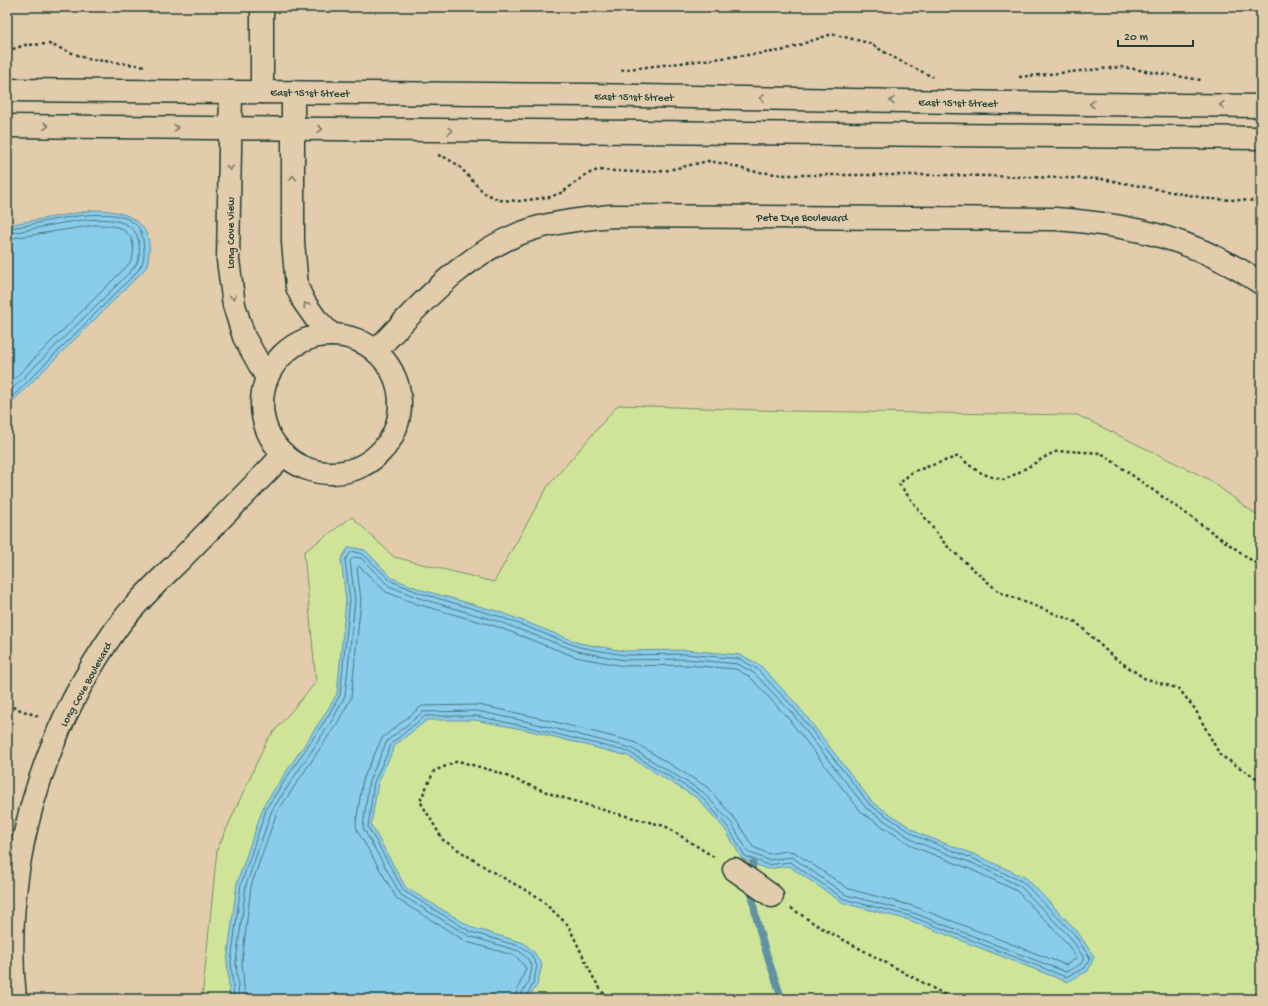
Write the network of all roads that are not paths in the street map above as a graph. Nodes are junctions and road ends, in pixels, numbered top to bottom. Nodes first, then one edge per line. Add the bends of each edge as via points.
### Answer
1 (262, 7) edge
2 (7, 90) edge
3 (231, 92) junction
4 (262, 92) junction
5 (293, 92) junction
6 (1261, 106) edge
7 (7, 126) edge
8 (231, 129) junction
9 (293, 129) junction
10 (1261, 138) edge
11 (1261, 283) edge
12 (332, 335) junction
13 (376, 351) junction
14 (267, 378) junction
15 (284, 454) junction
16 (734, 869) road end
17 (767, 892) road end
18 (14, 999) edge

1 - 4 street
2 - 3 street, East 151st Street
3 - 4 street, East 151st Street
3 - 8 street, Long Cove View
4 - 5 street, East 151st Street
6 -> 5 street, East 151st Street
5 - 9 street
7 -> 8 street
8 - 9 street
8 -> 14 street, Long Cove View via 228,260 234,305 244,338
9 -> 10 street
12 -> 9 street via 316,319 297,287 293,242
11 - 13 street, Pete Dye Boulevard via 1210,253 1177,240 1100,222 1055,219 611,216 573,220 535,229 498,245 430,293
12 - 13 street via 355,339
12 - 14 street via 311,338 292,346 277,360
13 - 15 street via 391,367 399,388 400,410 395,431 383,450 366,464 345,472 323,472 302,467
14 - 15 street via 262,394 265,422 273,441
15 - 18 street, Long Cove Boulevard via 117,628 89,673 62,725 38,784 19,857 12,938
16 - 17 street

